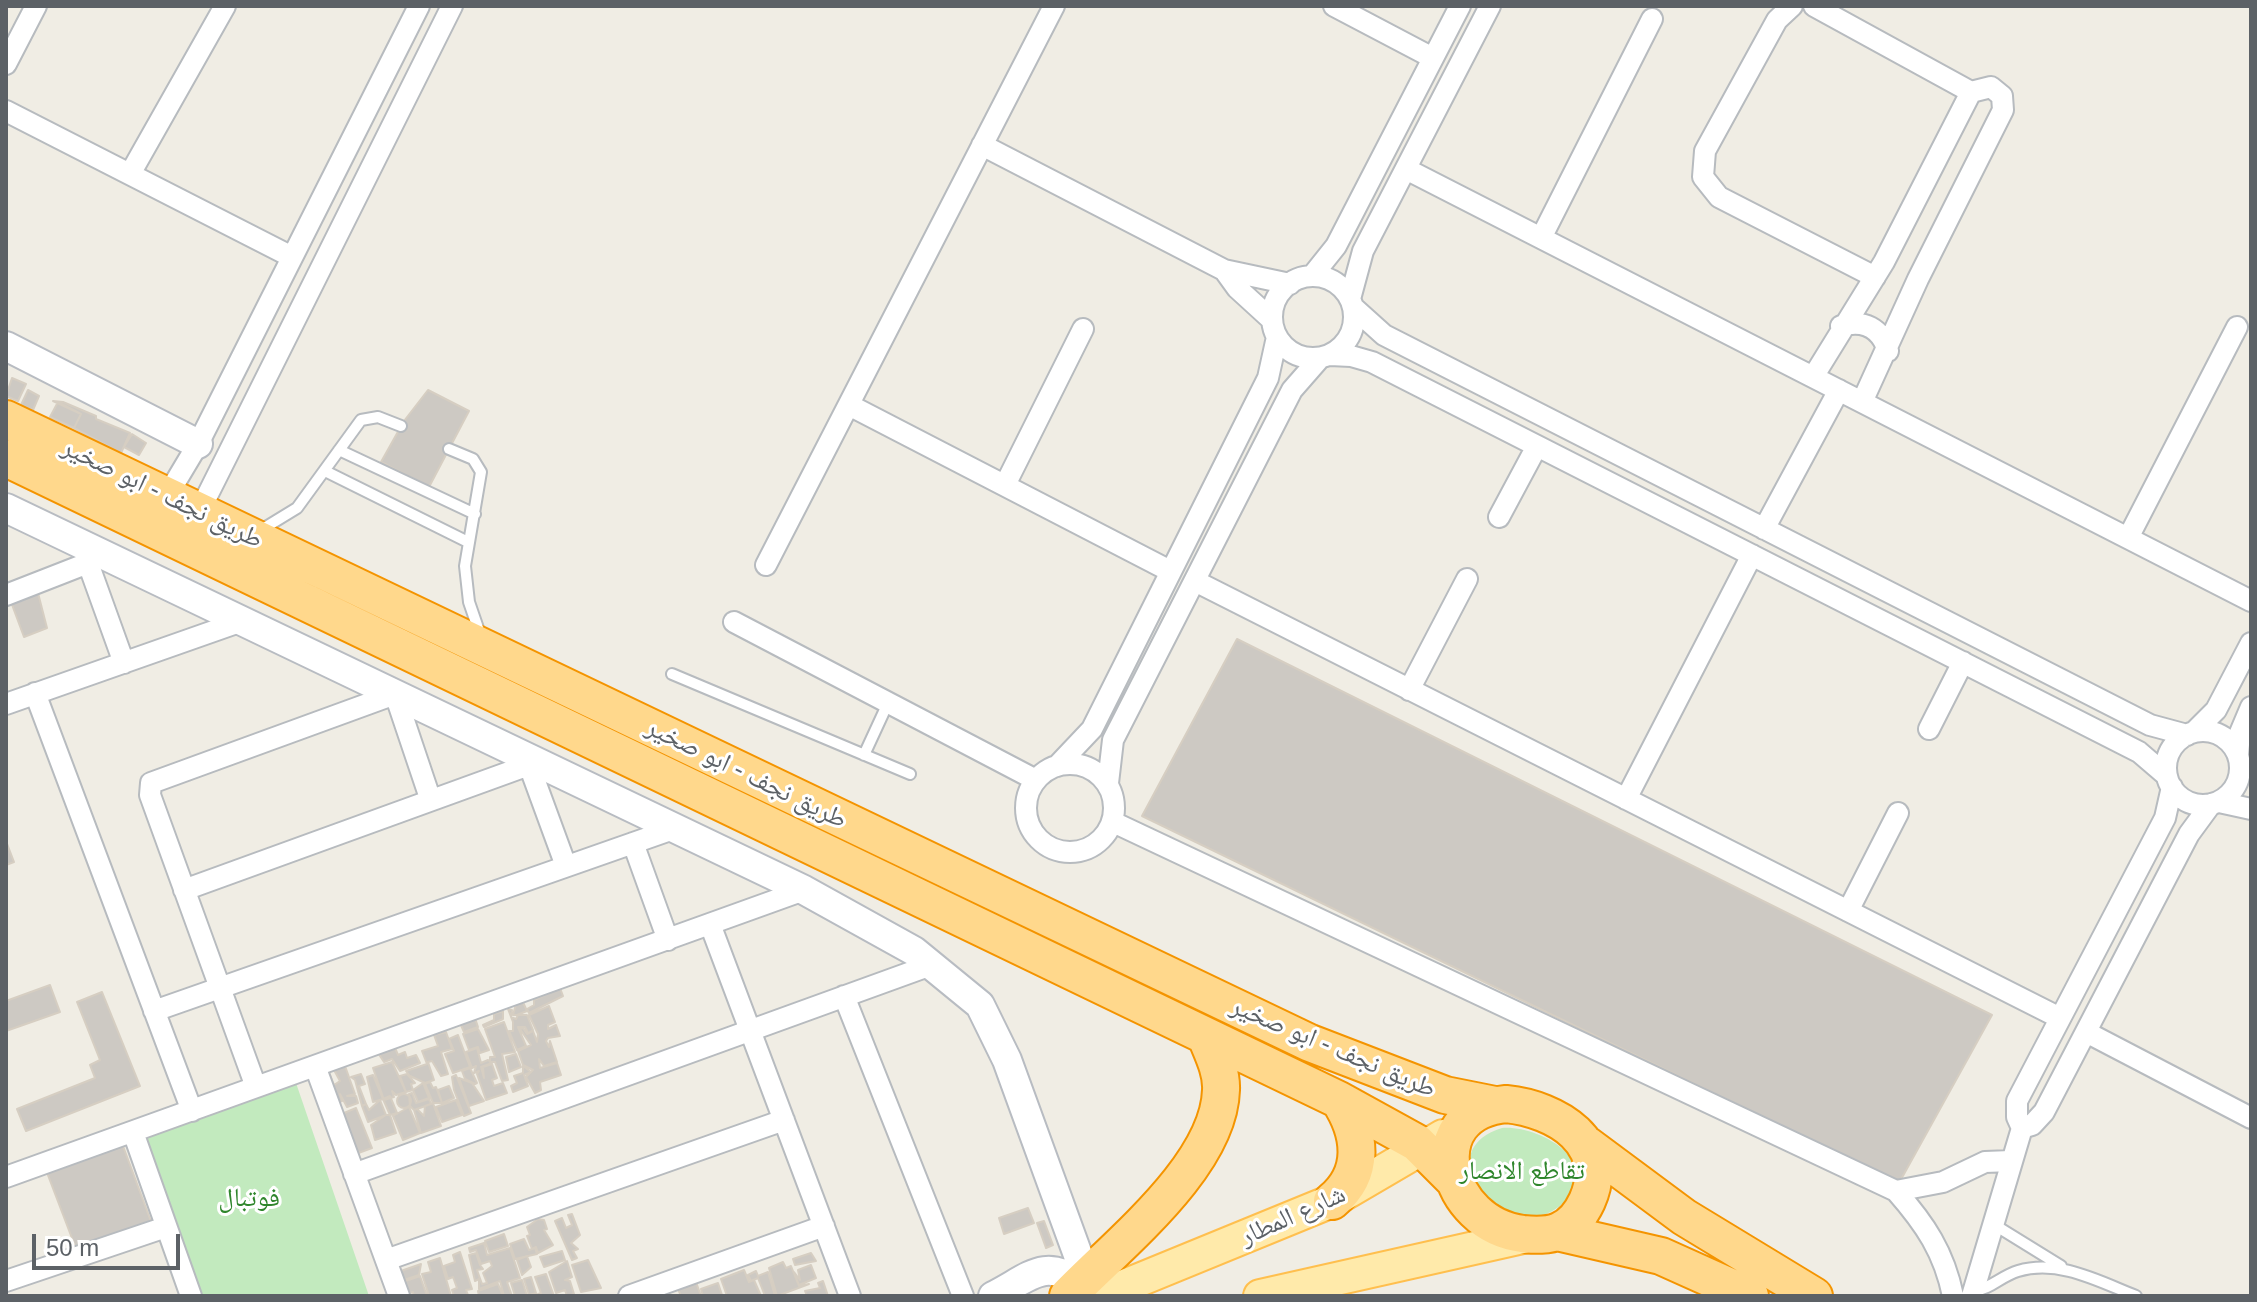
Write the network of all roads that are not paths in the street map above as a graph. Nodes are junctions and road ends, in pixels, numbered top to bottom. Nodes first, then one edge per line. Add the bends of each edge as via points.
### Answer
1 (36, 6) edge
2 (225, 6) edge
3 (419, 6) edge
4 (452, 6) edge
5 (1054, 6) edge
6 (1334, 6) edge
7 (1460, 6) edge
8 (1490, 6) edge
9 (1792, 6) edge
10 (1814, 6) edge
11 (1652, 19) dead end
12 (1433, 58) junction
13 (6, 64) edge
14 (1971, 92) junction
15 (6, 111) edge
16 (982, 145) junction
17 (1406, 169) junction
18 (130, 174) junction
19 (1541, 238) junction
20 (292, 257) junction
21 (1224, 270) junction
22 (1312, 276) junction
23 (1875, 277) junction
24 (1290, 284) junction
25 (1352, 304) junction
26 (1841, 326) junction
27 (2237, 327) dead end
28 (1274, 328) junction
29 (1083, 329) dead end
30 (6, 346) edge
31 (1888, 351) junction
32 (1325, 356) junction
33 (1813, 377) junction
34 (1839, 390) junction
35 (1862, 402) junction
36 (849, 405) junction
37 (6, 419) edge
38 (401, 426) dead end
39 (198, 444) junction
40 (1537, 446) junction
41 (449, 449) dead end
42 (339, 450) junction
43 (6, 458) edge
44 (325, 471) junction
45 (1005, 485) junction
46 (167, 496) junction
47 (6, 508) edge
48 (199, 512) junction
49 (475, 514) junction
50 (1499, 517) dead end
51 (1764, 529) junction
52 (246, 534) junction
53 (2128, 538) junction
54 (468, 542) junction
55 (1752, 555) junction
56 (95, 559) junction
57 (766, 565) dead end
58 (1170, 571) junction
59 (1467, 579) dead end
60 (1195, 581) junction
61 (6, 595) edge
62 (2251, 601) edge
63 (245, 620) junction
64 (734, 622) dead end
65 (2251, 643) edge
66 (488, 650) junction
67 (1963, 662) junction
68 (124, 663) junction
69 (672, 674) dead end
70 (1409, 690) junction
71 (35, 693) junction
72 (395, 694) junction
73 (889, 701) junction
74 (6, 704) edge
75 (2251, 707) edge
76 (1929, 729) dead end
77 (2190, 734) junction
78 (864, 755) junction
79 (533, 763) junction
80 (2243, 763) edge
81 (1057, 766) junction
82 (910, 774) dead end
83 (1036, 780) junction
84 (2169, 782) junction
85 (1108, 783) junction
86 (430, 798) junction
87 (1626, 799) junction
88 (2215, 803) junction
89 (2251, 809) edge
90 (1898, 813) dead end
91 (1113, 822) junction
92 (676, 828) junction
93 (633, 843) junction
94 (566, 866) junction
95 (184, 890) junction
96 (804, 890) junction
97 (1848, 911) junction
98 (710, 924) junction
99 (668, 940) junction
100 (931, 965) junction
101 (220, 988) junction
102 (844, 996) junction
103 (154, 1011) junction
104 (2060, 1018) junction
105 (750, 1030) junction
106 (2086, 1032) junction
107 (1206, 1037) junction
108 (315, 1066) junction
109 (256, 1087) junction
110 (1339, 1100) junction
111 (1485, 1110) junction
112 (192, 1111) junction
113 (2251, 1117) edge
114 (784, 1120) junction
115 (2022, 1128) junction
116 (133, 1132) junction
117 (1587, 1145) junction
118 (1424, 1149) junction
119 (2011, 1161) junction
120 (354, 1174) junction
121 (6, 1177) edge
122 (1452, 1178) junction
123 (1896, 1191) junction
124 (1332, 1201) junction
125 (1991, 1223) junction
126 (824, 1226) junction
127 (166, 1227) junction
128 (1544, 1233) junction
129 (386, 1260) junction
130 (2063, 1267) junction
131 (6, 1281) edge
132 (1083, 1288) edge
133 (1966, 1294) edge
134 (191, 1296) edge
135 (399, 1296) edge
136 (629, 1296) edge
137 (850, 1296) edge
138 (963, 1296) edge
139 (993, 1296) edge
140 (1260, 1296) edge
141 (1750, 1296) edge
142 (1814, 1296) edge
143 (2136, 1296) edge

1 - 13 street
2 - 18 street
3 - 20 street
4 - 48 street
5 - 16 street
6 - 12 street
7 - 12 street
8 - 17 street
9 - 23 street via 1777,20 1705,151 1703,177 1719,197
10 - 14 street
11 - 19 street
12 - 22 street via 1336,246
14 - 23 street
14 - 31 street via 1984,86 1998,91 2003,110
15 - 18 street
16 - 21 street
16 - 36 street
17 - 19 street
17 - 25 street via 1363,251
18 - 20 street
19 - 33 street
20 - 39 street
21 - 24 street
21 - 28 street
22 - 24 street
22 - 25 street via 1335,282
23 - 26 street
24 - 28 street via 1280,293
25 - 32 street via 1353,329 1347,341
25 - 51 street via 1384,335
26 - 31 street via 1858,323 1874,328
26 - 33 street
27 - 53 street
28 - 32 street via 1297,355
28 - 58 street via 1268,378
29 - 45 street
30 - 39 main road
31 - 35 street
32 - 40 street via 1372,362
32 - 60 street via 1292,390
33 - 34 street
34 - 35 street
34 - 51 street
35 - 53 street
36 - 45 street
36 - 57 street
37 - 46 highway, طريق نجف - ابو صخير
38 - 42 lane via 378,417 361,420
39 - 46 street
40 - 50 street
40 - 55 street
41 - 49 lane via 473,459 481,472
42 - 44 lane
42 - 49 lane
43 - 107 highway, طريق نجف - ابو صخير
44 - 52 lane via 283,520
44 - 54 lane
45 - 58 street
46 - 48 highway, طريق نجف - ابو صخير
47 - 56 main road
48 - 52 highway, طريق نجف - ابو صخير
49 - 54 lane
51 - 77 street via 2150,725
52 - 66 highway, طريق نجف - ابو صخير
53 - 62 street
54 - 66 lane via 469,602
55 - 67 street
55 - 87 street
56 - 61 street
56 - 63 main road
56 - 68 street
58 - 81 street via 1092,729
59 - 70 street
60 - 70 street
60 - 85 street via 1113,740
63 - 68 street
63 - 72 main road
64 - 73 street
65 - 77 street via 2216,710
66 - 111 highway, طريق نجف - ابو صخير via 1310,1043
67 - 76 street
67 - 84 street via 2139,752
68 - 71 street
69 - 78 lane
70 - 87 street
71 - 74 street
71 - 103 street
72 - 79 main road
72 - 86 street
72 - 95 street via 155,780 149,791
73 - 78 lane
73 - 83 street
75 - 80 street via 2240,733
77 - 80 street via 2221,736
77 - 84 street via 2172,748
78 - 82 lane
79 - 86 street
79 - 92 main road
79 - 94 street
80 - 88 street via 2234,790
81 - 83 street
81 - 85 street via 1085,766
83 - 91 street via 1026,812 1031,829 1049,846 1074,852 1091,847
84 - 88 street via 2184,800
84 - 104 street via 2165,818
85 - 91 street
86 - 95 street
87 - 97 street
88 - 89 street
88 - 106 street via 2189,834
90 - 97 street
91 - 123 street
92 - 93 street
92 - 96 main road
93 - 94 street
93 - 99 street
94 - 101 street
95 - 101 street
96 - 98 street
96 - 100 main road
97 - 104 street
98 - 99 street
98 - 105 street
99 - 108 street
100 - 102 street
100 - 132 main road via 980,1005 1007,1060
101 - 103 street
101 - 109 street
102 - 105 street
102 - 138 street
103 - 112 street
104 - 115 street via 2017,1101
105 - 114 street
105 - 120 street
106 - 113 street
106 - 115 street via 2044,1112
107 - 110 highway, طريق نجف - ابو صخير
107 - 132 highway via 1220,1076 1216,1119 1169,1194
108 - 109 street
108 - 120 street
109 - 112 street
110 - 118 highway, طريق نجف - ابو صخير
110 - 124 highway via 1355,1129 1357,1158 1345,1190
111 - 117 highway via 1542,1110 1571,1127
111 - 118 main road, شارع المطار
111 - 122 highway via 1451,1146
112 - 116 street
114 - 126 street
114 - 129 street
115 - 119 street
116 - 121 street
116 - 127 street
117 - 128 highway via 1594,1173 1579,1216
117 - 142 highway via 1684,1217
118 - 122 highway, طريق نجف - ابو صخير
118 - 124 main road, شارع المطار
119 - 123 street via 1985,1162 1943,1182
119 - 125 street
120 - 129 street
122 - 128 highway via 1480,1217 1505,1230
123 - 133 street via 1932,1235
124 - 132 main road, شارع المطار
125 - 130 lane
125 - 133 street
126 - 136 street
126 - 137 street
127 - 131 street
127 - 134 street
128 - 140 main road
128 - 141 highway via 1661,1256
129 - 135 street
130 - 133 lane via 2015,1272
130 - 143 lane
132 - 139 main road via 1065,1272 1052,1269

